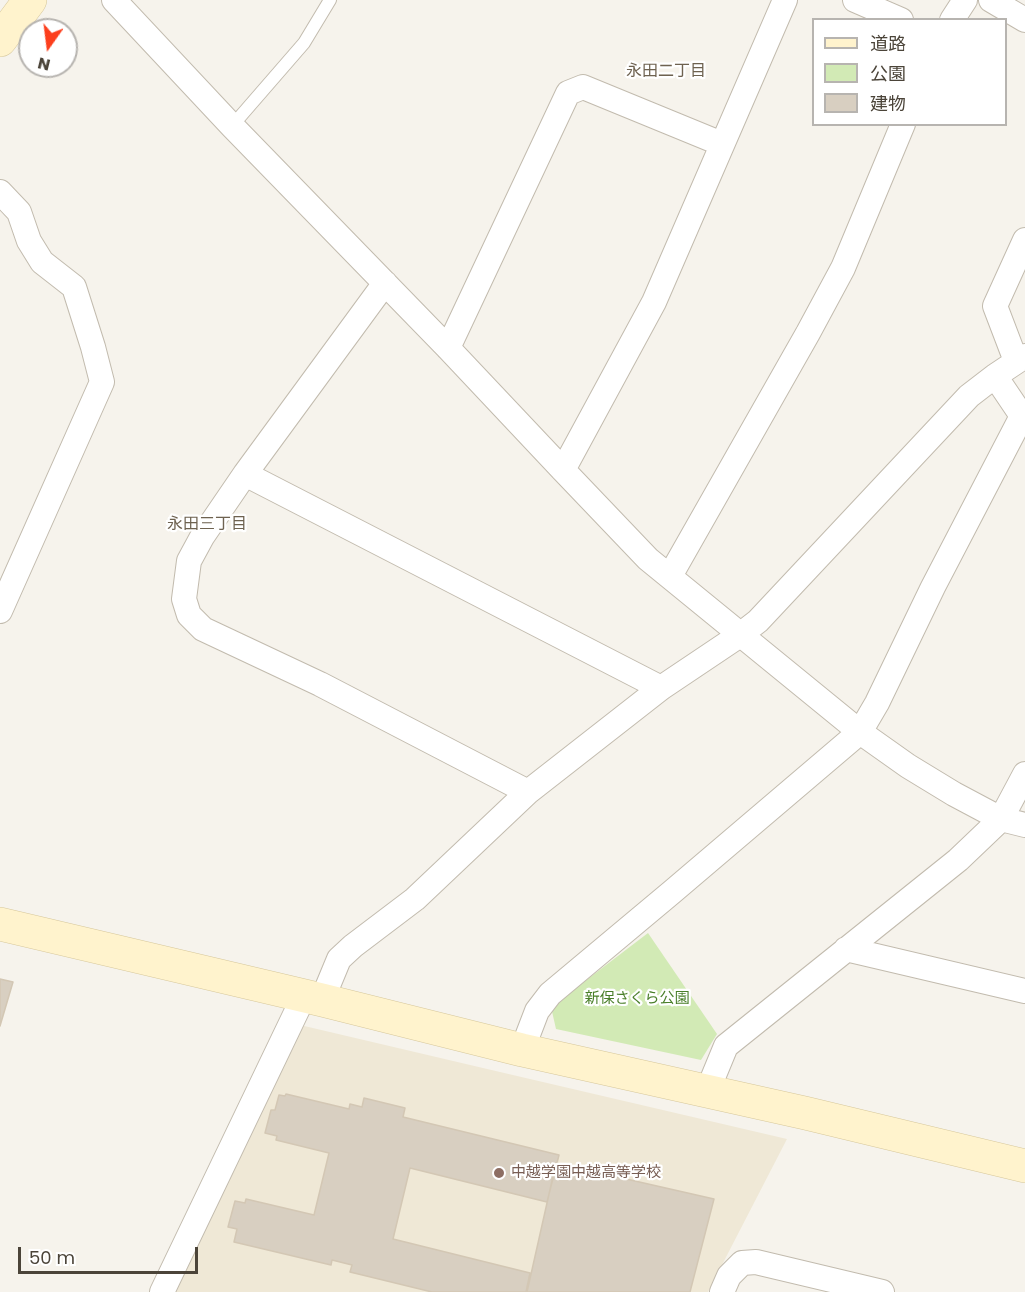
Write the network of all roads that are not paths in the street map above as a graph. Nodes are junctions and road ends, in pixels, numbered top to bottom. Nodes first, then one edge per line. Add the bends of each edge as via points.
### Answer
1 (30, 0) edge
2 (114, 0) edge
3 (330, 0) edge
4 (785, 0) edge
5 (855, 0) edge
6 (965, 0) edge
7 (991, 0) edge
8 (896, 18) edge
9 (953, 18) edge
10 (1025, 20) edge
11 (0, 40) edge
12 (232, 126) junction
13 (902, 126) edge
14 (722, 144) junction
15 (0, 192) edge
16 (1025, 240) edge
17 (385, 283) junction
18 (448, 348) junction
19 (1021, 359) edge
20 (995, 376) junction
21 (1023, 417) edge
22 (563, 470) junction
23 (245, 474) junction
24 (670, 576) junction
25 (0, 611) edge
26 (740, 635) junction
27 (661, 688) junction
28 (860, 732) junction
29 (1025, 774) edge
30 (528, 792) junction
31 (1001, 819) junction
32 (1025, 825) edge
33 (0, 924) edge
34 (846, 949) junction
35 (1025, 991) edge
36 (313, 998) junction
37 (522, 1050) junction
38 (707, 1092) junction
39 (1025, 1166) edge
40 (162, 1292) edge
41 (722, 1292) edge
42 (882, 1292) edge

1 - 11 street
2 - 12 street
3 - 12 lane via 304,43
4 - 14 street
5 - 8 street
6 - 9 street
7 - 10 street
12 - 17 street
13 - 24 street via 843,268
14 - 18 street via 583,87 568,93
14 - 22 street via 654,302
15 - 25 street via 19,212 29,241 42,262 74,287 102,382
16 - 19 street via 995,306
17 - 18 street
17 - 23 street
18 - 22 street
19 - 20 street
20 - 21 street
20 - 26 street via 969,396 758,621
21 - 28 street
22 - 24 street
23 - 27 street
23 - 30 street via 189,561 184,599 189,615 203,629 320,684
24 - 26 street
26 - 27 street
26 - 28 street
27 - 30 street
28 - 31 street via 908,766
28 - 37 street via 550,994 537,1011
29 - 31 street
30 - 36 street via 416,899 339,959
31 - 32 street
31 - 34 street via 957,860
33 - 36 street
34 - 35 street
34 - 38 street via 726,1046
36 - 37 street
36 - 40 street
37 - 38 street
38 - 39 street
41 - 42 street via 729,1276 742,1263 756,1262

